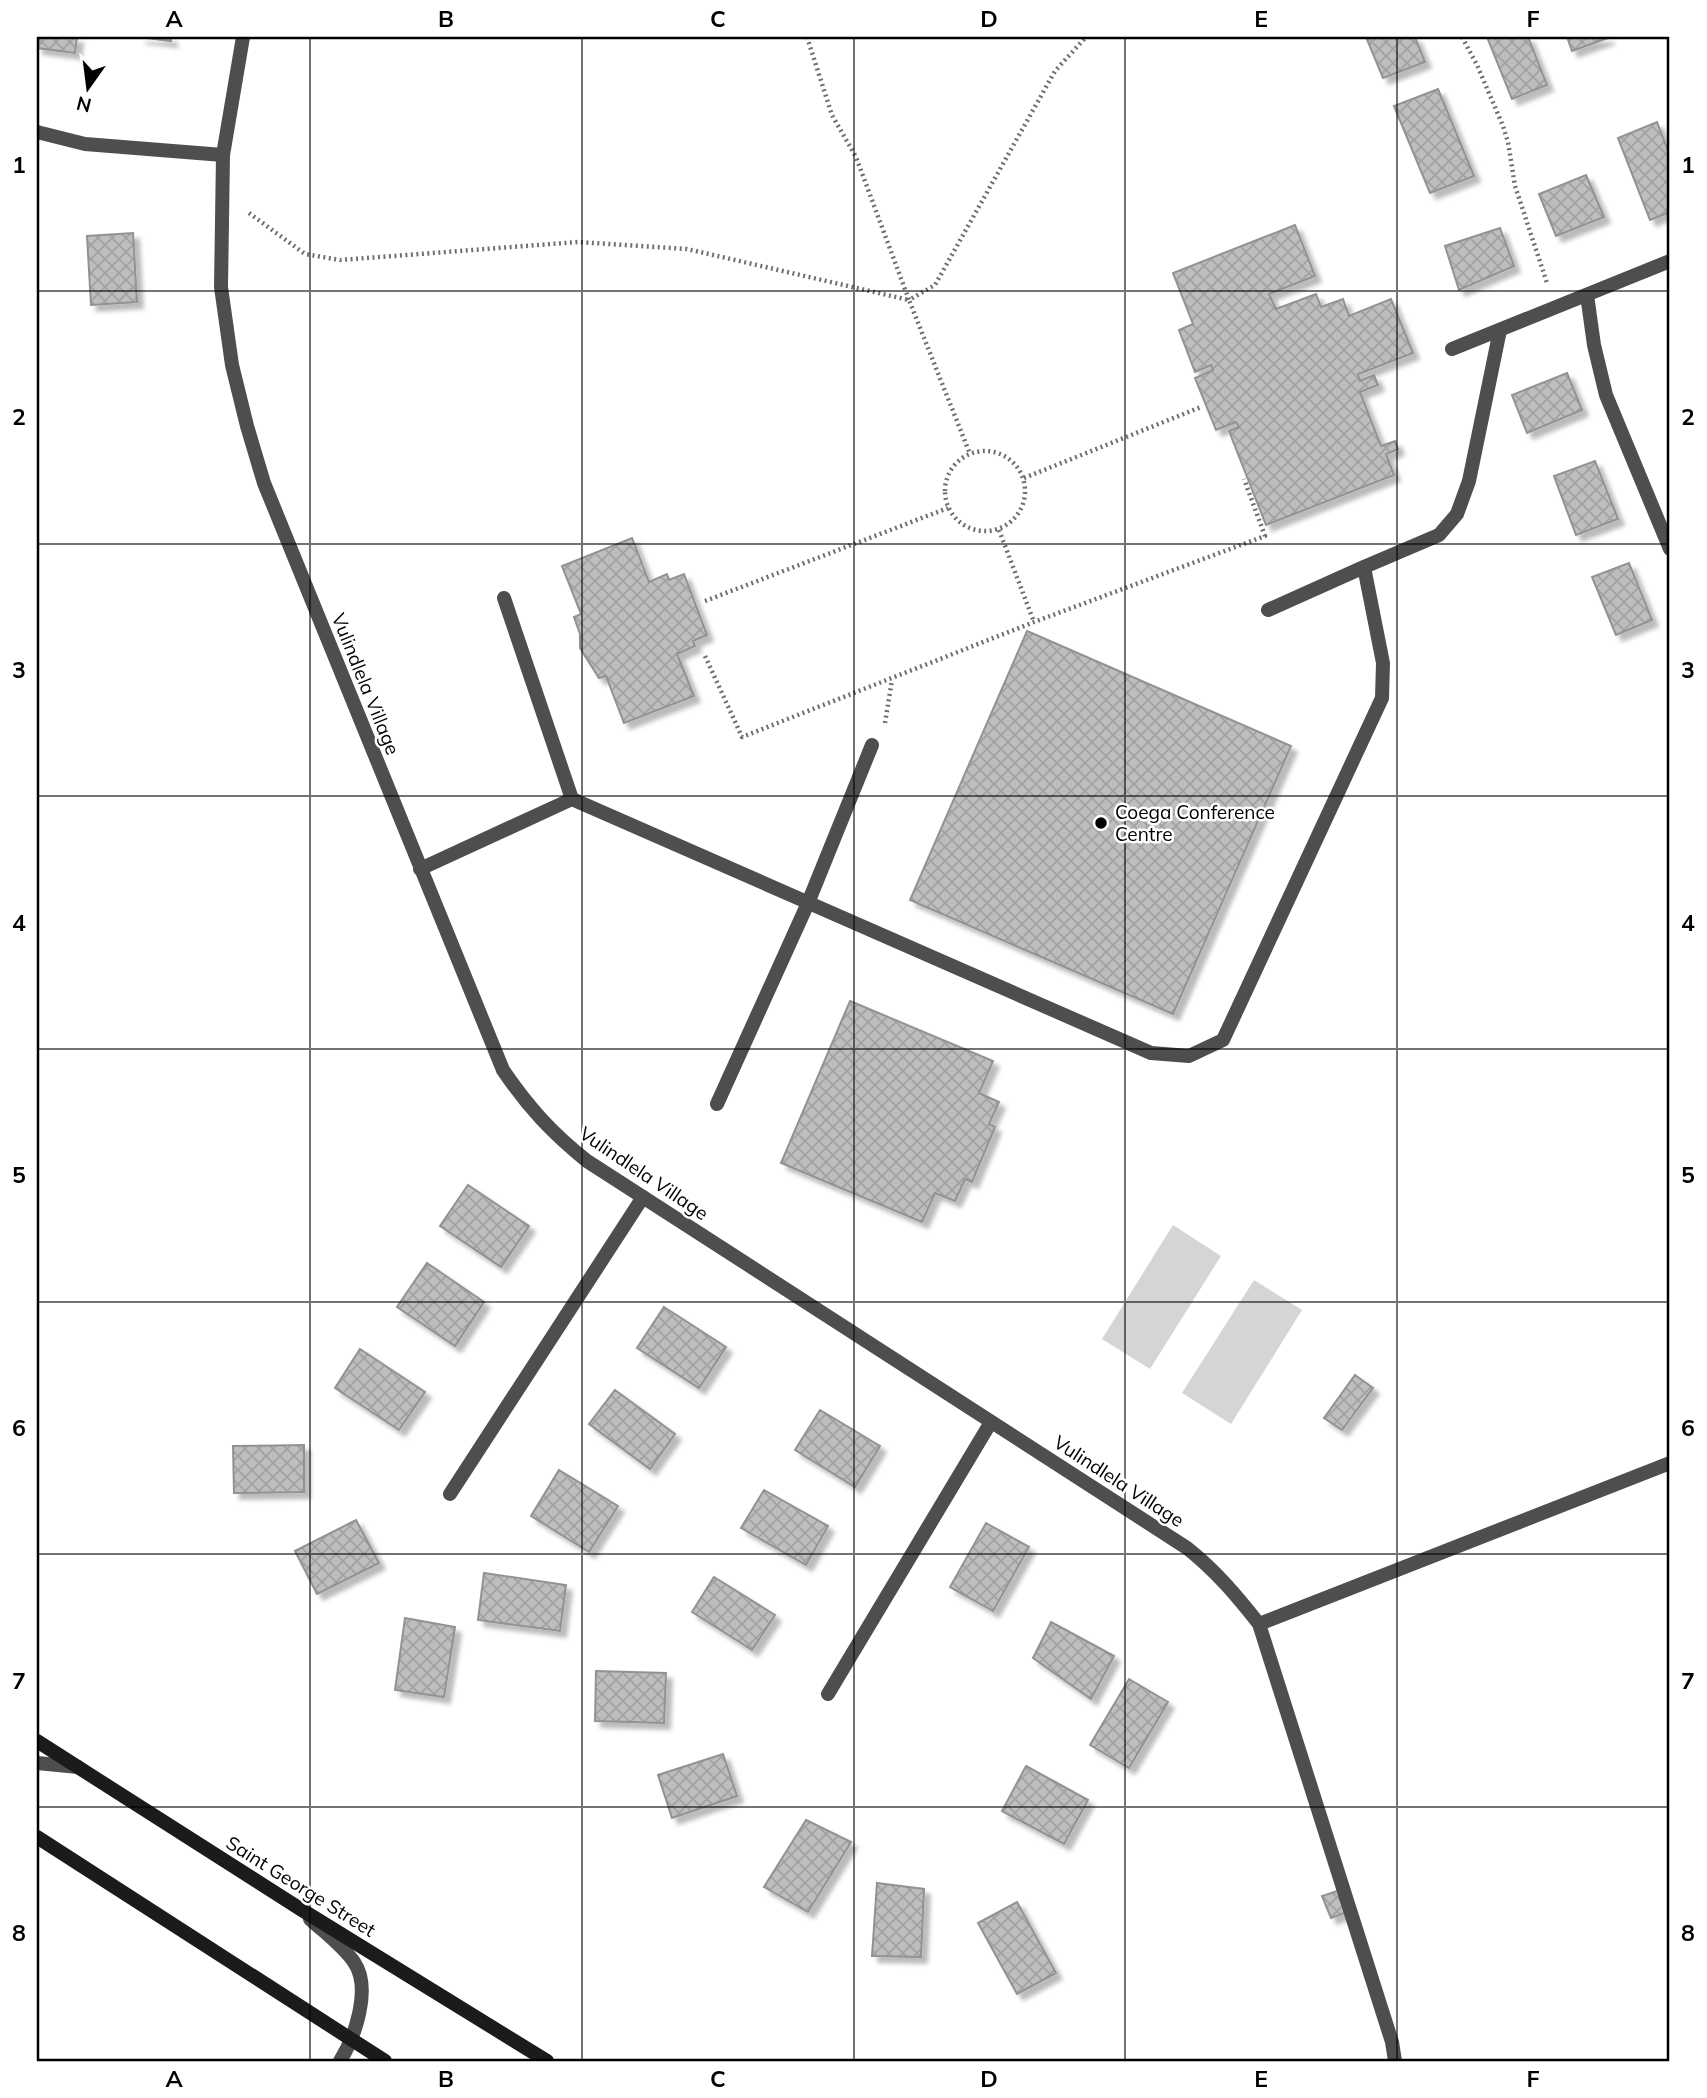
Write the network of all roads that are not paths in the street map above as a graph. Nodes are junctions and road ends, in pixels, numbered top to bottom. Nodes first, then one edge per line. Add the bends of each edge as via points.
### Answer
1 (243, 37) edge
2 (37, 131) edge
3 (223, 155) junction
4 (1670, 261) edge
5 (1587, 295) junction
6 (1500, 330) junction
7 (1452, 349) dead end
8 (1667, 527) edge
9 (1670, 549) edge
10 (1364, 567) junction
11 (504, 598) dead end
12 (1268, 610) dead end
13 (872, 746) road end
14 (572, 799) junction
15 (420, 869) junction
16 (808, 903) junction
17 (717, 1104) dead end
18 (643, 1197) junction
19 (991, 1422) junction
20 (1670, 1463) edge
21 (450, 1494) dead end
22 (1259, 1624) junction
23 (828, 1694) dead end
24 (37, 1741) edge
25 (37, 1763) edge
26 (78, 1767) junction
27 (37, 1837) edge
28 (302, 1910) junction
29 (353, 2041) junction
30 (340, 2061) edge
31 (385, 2061) edge
32 (547, 2061) edge
33 (1395, 2061) edge

1 - 3 street, Vulindlela Village
2 - 3 street via 85,144
3 - 15 street, Vulindlela Village via 221,286 232,365 247,425 264,483
4 - 5 street
5 - 6 street
5 - 8 street via 1606,395
6 - 7 street
6 - 10 street via 1469,481 1457,514 1439,535
8 - 9 street
10 - 12 street
10 - 16 street via 1383,663 1382,698 1223,1040 1189,1056 1151,1053
11 - 14 street
13 - 16 street
14 - 15 street
14 - 16 street
15 - 18 street, Vulindlela Village via 503,1070 555,1135
16 - 17 street
18 - 19 street, Vulindlela Village
18 - 21 street
19 - 22 street, Vulindlela Village via 1188,1548 1213,1568
19 - 23 street
20 - 22 street
22 - 33 street, Vulindlela Village
24 - 26 main road, Saint George Street
25 - 26 street
26 - 28 main road, Saint George Street
27 - 29 main road
28 - 29 street via 355,1963 361,1986
28 - 32 main road, Saint George Street
29 - 30 street
29 - 31 main road

